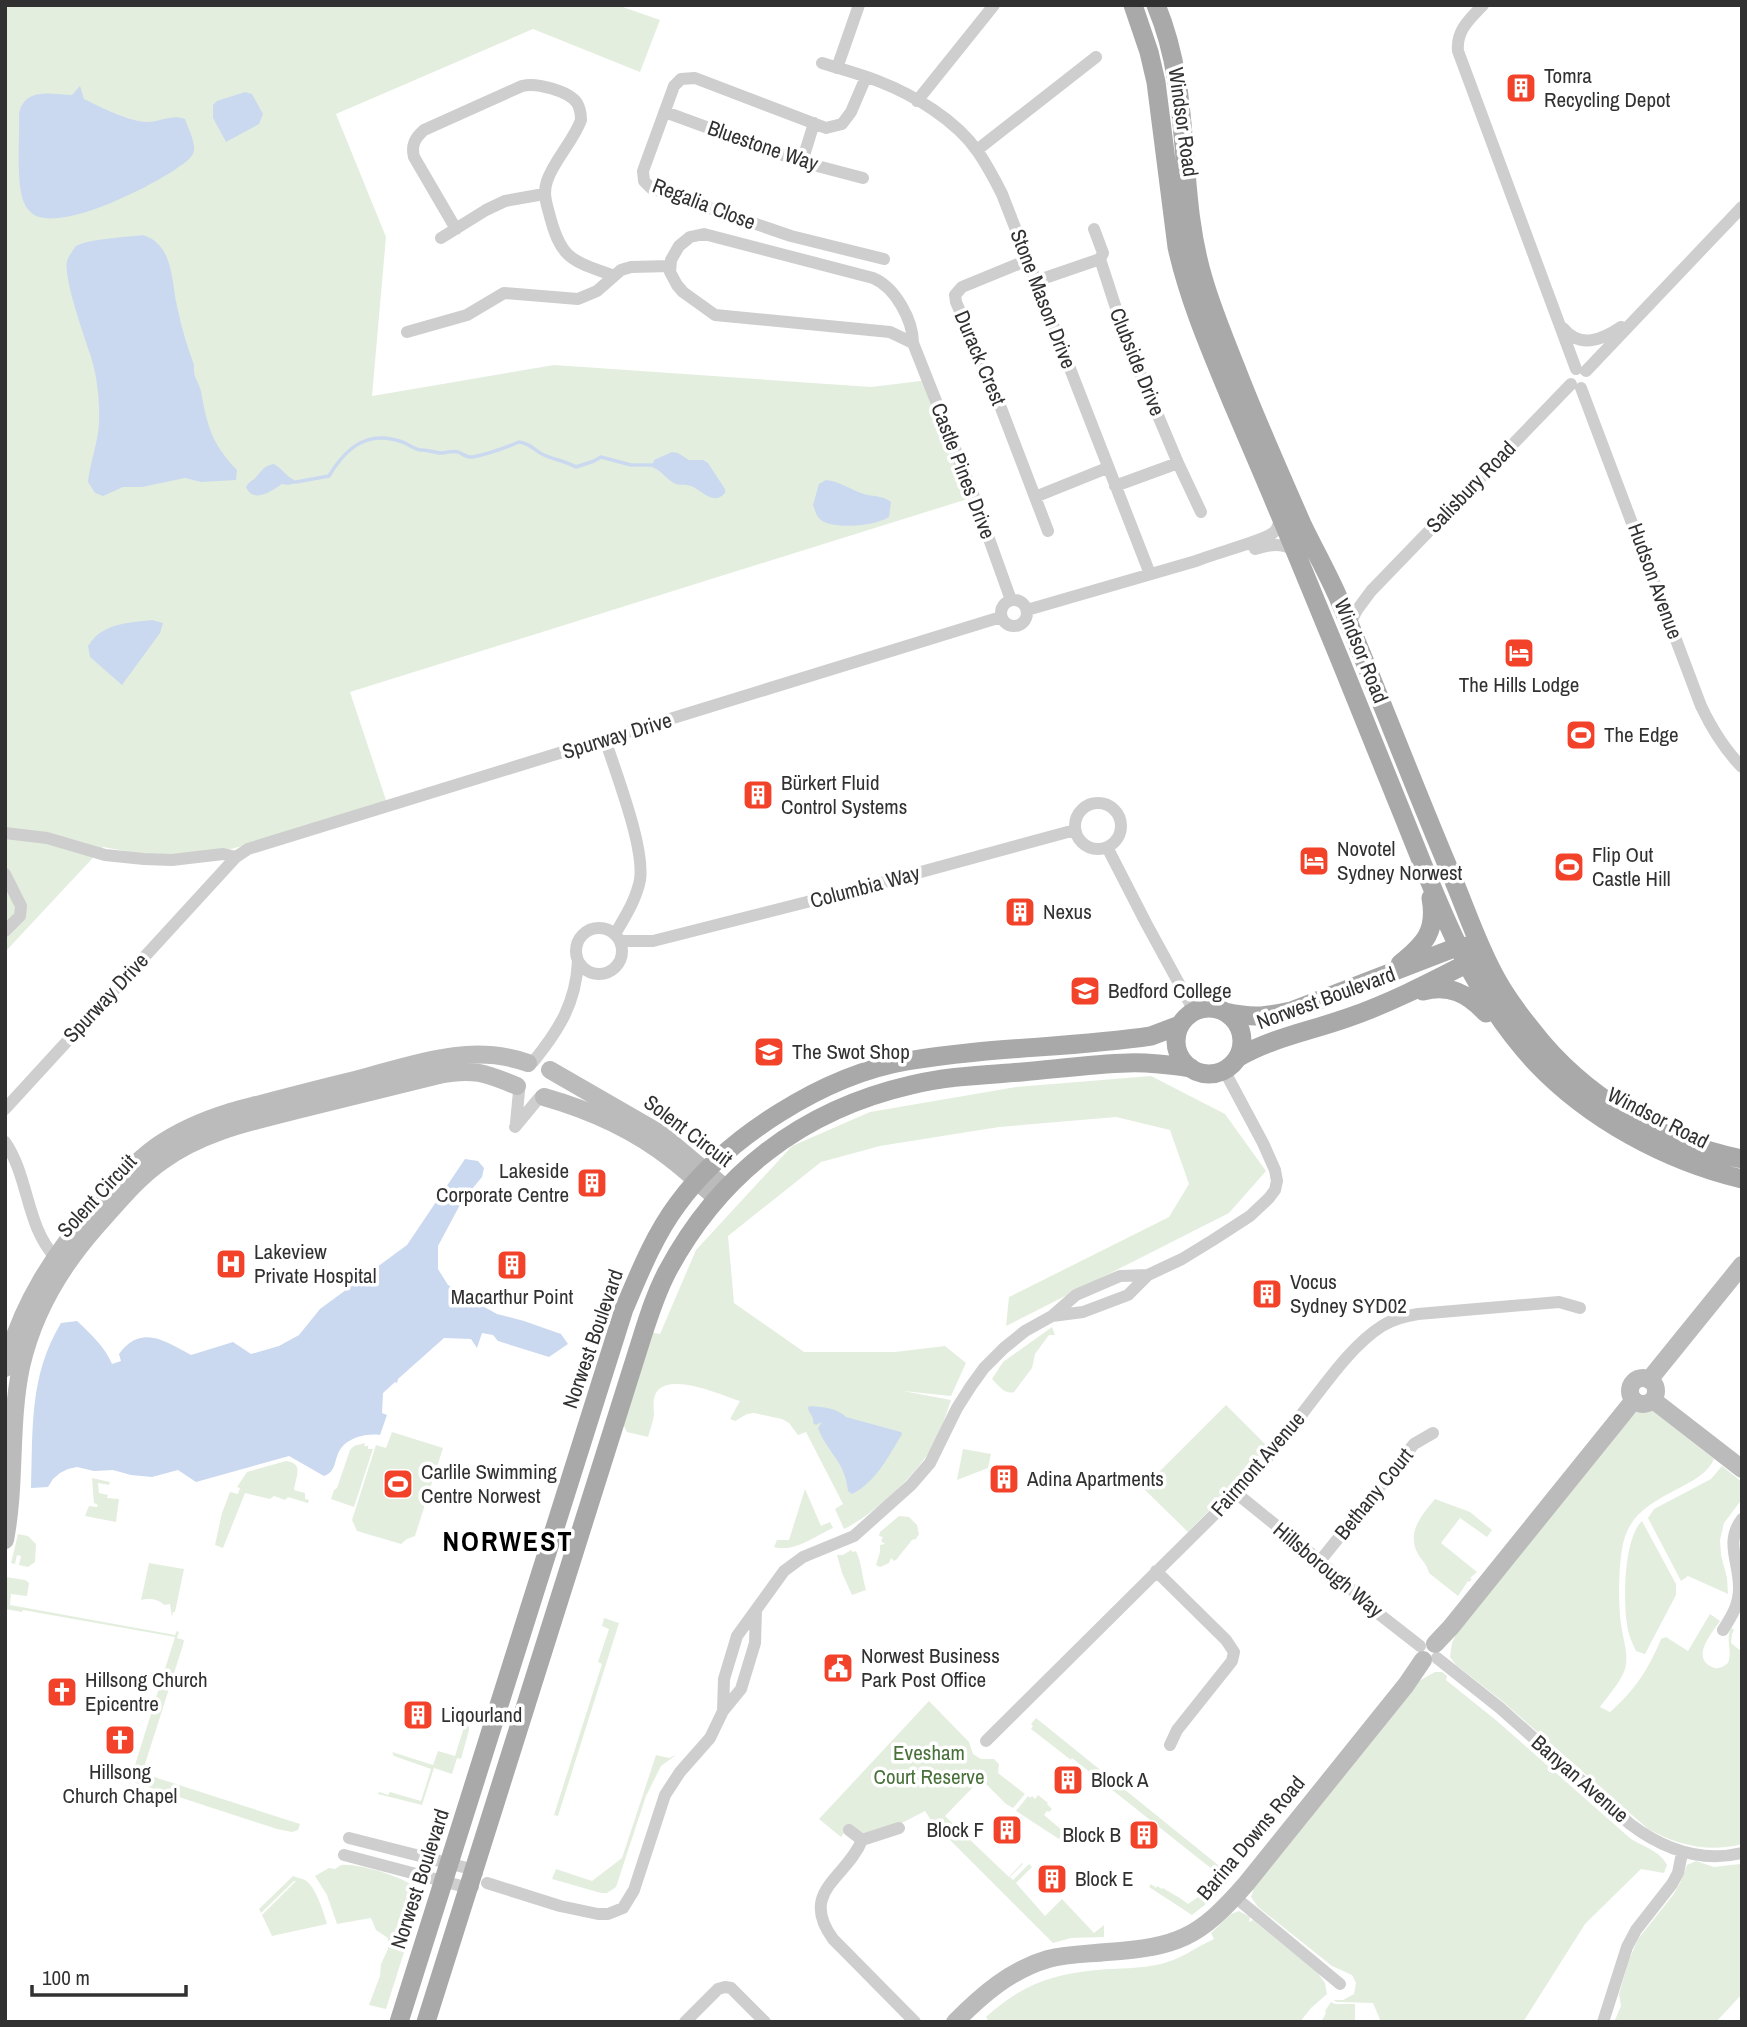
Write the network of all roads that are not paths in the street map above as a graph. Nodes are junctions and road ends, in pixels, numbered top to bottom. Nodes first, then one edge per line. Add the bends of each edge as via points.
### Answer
1 (859, 5) edge
2 (994, 5) edge
3 (1133, 5) edge
4 (1156, 5) edge
5 (1164, 5) edge
6 (1483, 5) edge
7 (1168, 36) junction
8 (1096, 57) dead end
9 (822, 63) dead end
10 (837, 68) junction
11 (866, 77) junction
12 (917, 101) junction
13 (665, 112) junction
14 (814, 123) junction
15 (977, 150) junction
16 (802, 162) junction
17 (863, 178) dead end
18 (544, 194) junction
19 (1742, 207) edge
20 (456, 229) junction
21 (1094, 229) dead end
22 (441, 238) dead end
23 (884, 258) dead end
24 (1100, 259) junction
25 (1028, 260) junction
26 (670, 266) junction
27 (614, 276) junction
28 (1036, 281) junction
29 (1638, 316) junction
30 (1559, 323) junction
31 (407, 331) dead end
32 (913, 343) junction
33 (1581, 370) junction
34 (1576, 386) junction
35 (1178, 463) junction
36 (1107, 468) junction
37 (1115, 486) junction
38 (1035, 497) junction
39 (1201, 512) dead end
40 (1281, 517) junction
41 (1048, 531) dead end
42 (1295, 550) junction
43 (1196, 561) junction
44 (1150, 574) junction
45 (1371, 591) junction
46 (1337, 596) junction
47 (1011, 600) junction
48 (1027, 610) junction
49 (1000, 617) junction
50 (1349, 625) junction
51 (605, 739) junction
52 (1742, 767) edge
53 (1075, 830) junction
54 (5, 833) edge
55 (1107, 847) junction
56 (236, 857) junction
57 (1424, 867) junction
58 (5, 874) edge
59 (5, 931) edge
60 (617, 938) junction
61 (653, 941) junction
62 (1481, 945) junction
63 (622, 954) junction
64 (1462, 956) junction
65 (578, 961) junction
66 (602, 974) junction
67 (1379, 979) junction
68 (574, 995) junction
69 (1389, 1002) junction
70 (1225, 1012) junction
71 (1187, 1018) junction
72 (1519, 1043) junction
73 (1239, 1057) junction
74 (540, 1065) junction
75 (1191, 1068) junction
76 (1224, 1070) junction
77 (518, 1088) junction
78 (542, 1098) junction
79 (5, 1109) edge
80 (5, 1142) edge
81 (1737, 1159) edge
82 (701, 1176) junction
83 (1742, 1179) edge
84 (721, 1193) junction
85 (55, 1257) junction
86 (1742, 1265) edge
87 (1148, 1275) junction
88 (1580, 1308) dead end
89 (1052, 1316) junction
90 (5, 1368) edge
91 (1649, 1380) junction
92 (1634, 1400) junction
93 (1653, 1400) junction
94 (1433, 1433) dead end
95 (1742, 1469) edge
96 (1236, 1493) junction
97 (1742, 1519) edge
98 (5, 1540) edge
99 (1320, 1561) junction
100 (1156, 1571) junction
101 (756, 1610) junction
102 (1723, 1630) dead end
103 (1429, 1652) junction
104 (723, 1711) junction
105 (986, 1741) dead end
106 (1170, 1745) dead end
107 (898, 1828) dead end
108 (849, 1830) dead end
109 (349, 1838) dead end
110 (862, 1840) junction
111 (1682, 1853) junction
112 (1742, 1853) edge
113 (344, 1855) dead end
114 (446, 1872) junction
115 (477, 1880) junction
116 (1235, 1897) junction
117 (1340, 1984) dead end
118 (398, 2022) edge
119 (426, 2022) edge
120 (685, 2022) edge
121 (765, 2022) edge
122 (915, 2022) edge
123 (955, 2022) edge
124 (1603, 2022) edge

1 - 10 street
2 - 12 street
3 - 40 main road, Windsor Road via 1156,82 1177,247 1187,286
4 - 7 main road, Windsor Road
5 - 7 main road
6 - 30 street via 1462,28 1458,51
7 - 46 main road, Windsor Road via 1179,84 1188,201 1203,278 1259,425
8 - 15 street
9 - 10 street, Stone Mason Drive
10 - 11 street, Stone Mason Drive
11 - 12 street, Stone Mason Drive
11 - 14 street, Regalia Close via 842,124 826,128
12 - 15 street, Stone Mason Drive via 961,132
13 - 14 street, Regalia Close via 674,86 681,79 695,78
13 - 16 street, Bluestone Way
13 - 23 street, Regalia Close via 643,171 651,188 791,236
14 - 16 street
15 - 25 street, Stone Mason Drive via 1002,194
16 - 17 street, Bluestone Way
18 - 20 street via 506,201
18 - 20 street via 551,172 582,120 573,99 531,83 424,130 414,140 414,157
18 - 27 street via 561,246 580,265
19 - 29 street
20 - 22 street
21 - 24 street, Clubside Drive via 1103,253
24 - 28 street
24 - 35 street, Clubside Drive via 1127,342
25 - 28 street, Stone Mason Drive
25 - 38 street, Durack Crest via 962,287 956,302
26 - 27 street via 631,267
26 - 32 street via 683,292 715,315 890,332
26 - 32 street, Castle Pines Drive via 679,246 704,234 873,278 895,296
27 - 31 street via 578,299 504,293 467,315
28 - 36 street, Stone Mason Drive
29 - 30 street via 1610,334 1586,342 1570,337
29 - 33 street
30 - 33 street
32 - 47 street, Castle Pines Drive
33 - 34 street via 1570,375
34 - 45 street, Salisbury Road
34 - 52 street, Hudson Avenue via 1701,706 1725,749
35 - 37 street
35 - 39 street, Clubside Drive
36 - 37 street, Stone Mason Drive
36 - 38 street
37 - 44 street, Stone Mason Drive
38 - 41 street, Durack Crest
40 - 42 main road, Windsor Road
40 - 43 street via 1272,535
42 - 43 street via 1276,544
42 - 57 main road, Windsor Road
43 - 44 street
44 - 48 street
45 - 46 street via 1350,599
45 - 50 street, Salisbury Road
46 - 50 main road, Windsor Road
47 - 48 street
47 - 49 street via 1001,608
48 - 49 street via 1019,625 1010,626
49 - 51 street, Spurway Drive
50 - 62 main road, Windsor Road
51 - 56 street, Spurway Drive via 248,849
51 - 60 street via 640,861 640,879
53 - 55 street via 1087,846
53 - 55 street via 1083,809 1096,803 1108,806 1121,825 1118,838
53 - 61 street, Columbia Way
54 - 56 street, Spurway Drive via 47,838 105,855 172,860 223,853
55 - 71 street
56 - 79 street, Spurway Drive
57 - 64 main road, Windsor Road
57 - 67 main road via 1433,911 1430,933 1413,954
58 - 59 street via 21,906 20,916
60 - 61 street, Columbia Way
60 - 63 street
60 - 65 street via 601,928 586,931 576,948
61 - 63 street, Columbia Way
62 - 64 main road
62 - 81 main road, Windsor Road via 1513,1006 1570,1073 1654,1128
63 - 66 street via 615,967
64 - 67 main road, Norwest Boulevard
64 - 69 main road, Norwest Boulevard
64 - 72 main road, Windsor Road via 1489,1004
65 - 66 street via 588,971
65 - 68 street
66 - 68 street
67 - 70 main road, Norwest Boulevard via 1291,1011 1252,1017
68 - 74 street
69 - 72 main road via 1430,989 1456,991 1471,998
69 - 73 main road, Norwest Boulevard via 1265,1043
70 - 71 main road via 1203,1008
70 - 73 main road via 1241,1032
71 - 75 main road via 1176,1046
71 - 82 main road, Norwest Boulevard via 1151,1036 952,1054 871,1069 786,1108
72 - 83 main road, Windsor Road via 1561,1087 1616,1127 1673,1155
73 - 76 main road
74 - 77 street via 518,1072
74 - 78 street via 554,1082
74 - 82 street, Solent Circuit via 648,1125 674,1144
74 - 85 street, Solent Circuit via 491,1054 453,1055 201,1122 142,1158
75 - 76 main road via 1209,1074
75 - 84 main road via 1129,1063 957,1077 892,1089 796,1131
76 - 87 street via 1270,1157 1275,1190 1250,1216
77 - 78 street via 524,1096
77 - 78 street via 515,1126
77 - 98 street, Solent Circuit via 479,1072 439,1074 218,1131 177,1151 145,1175 74,1253 49,1290 35,1322 15,1405
78 - 82 street, Solent Circuit via 576,1106 628,1131
80 - 85 street via 16,1157 44,1245
82 - 84 street, Solent Circuit
82 - 114 main road, Norwest Boulevard via 666,1221 624,1309
84 - 115 main road via 680,1250 653,1304
85 - 90 street, Solent Circuit via 19,1325
86 - 91 street
87 - 89 street via 1128,1294 1083,1312
87 - 89 street via 1119,1276 1076,1295
88 - 96 street, Fairmont Avenue via 1559,1302 1392,1320 1342,1364
89 - 101 street via 1025,1331 984,1368 957,1408 930,1463 911,1485 853,1536 794,1563
91 - 92 street via 1633,1384 1630,1394
91 - 93 street via 1656,1390
92 - 93 street via 1644,1404
92 - 103 street, Barina Downs Road
93 - 95 street
94 - 99 street, Bethany Court via 1414,1444
96 - 99 street, Hillsborough Way
96 - 100 street, Fairmont Avenue
97 - 102 street via 1732,1542 1738,1600
99 - 103 street, Hillsborough Way via 1378,1614
100 - 105 street, Fairmont Avenue
100 - 106 street via 1234,1652
101 - 104 street via 737,1636 724,1679
101 - 104 street via 755,1643 741,1689
103 - 111 street, Banyan Avenue via 1500,1708 1630,1824
103 - 116 street, Barina Downs Road
104 - 115 street via 710,1738 665,1796 634,1890 623,1908 598,1914
107 - 110 street
108 - 110 street
109 - 114 street
110 - 122 street via 825,1890 822,1919 833,1939
111 - 112 street, Banyan Avenue
111 - 124 street via 1672,1884 1627,1947
113 - 114 street
114 - 115 street
114 - 118 main road, Norwest Boulevard
115 - 119 main road
116 - 117 street
116 - 123 street, Barina Downs Road via 1202,1928 1157,1948 1063,1956 1031,1965 982,1995
120 - 121 street via 724,1987

